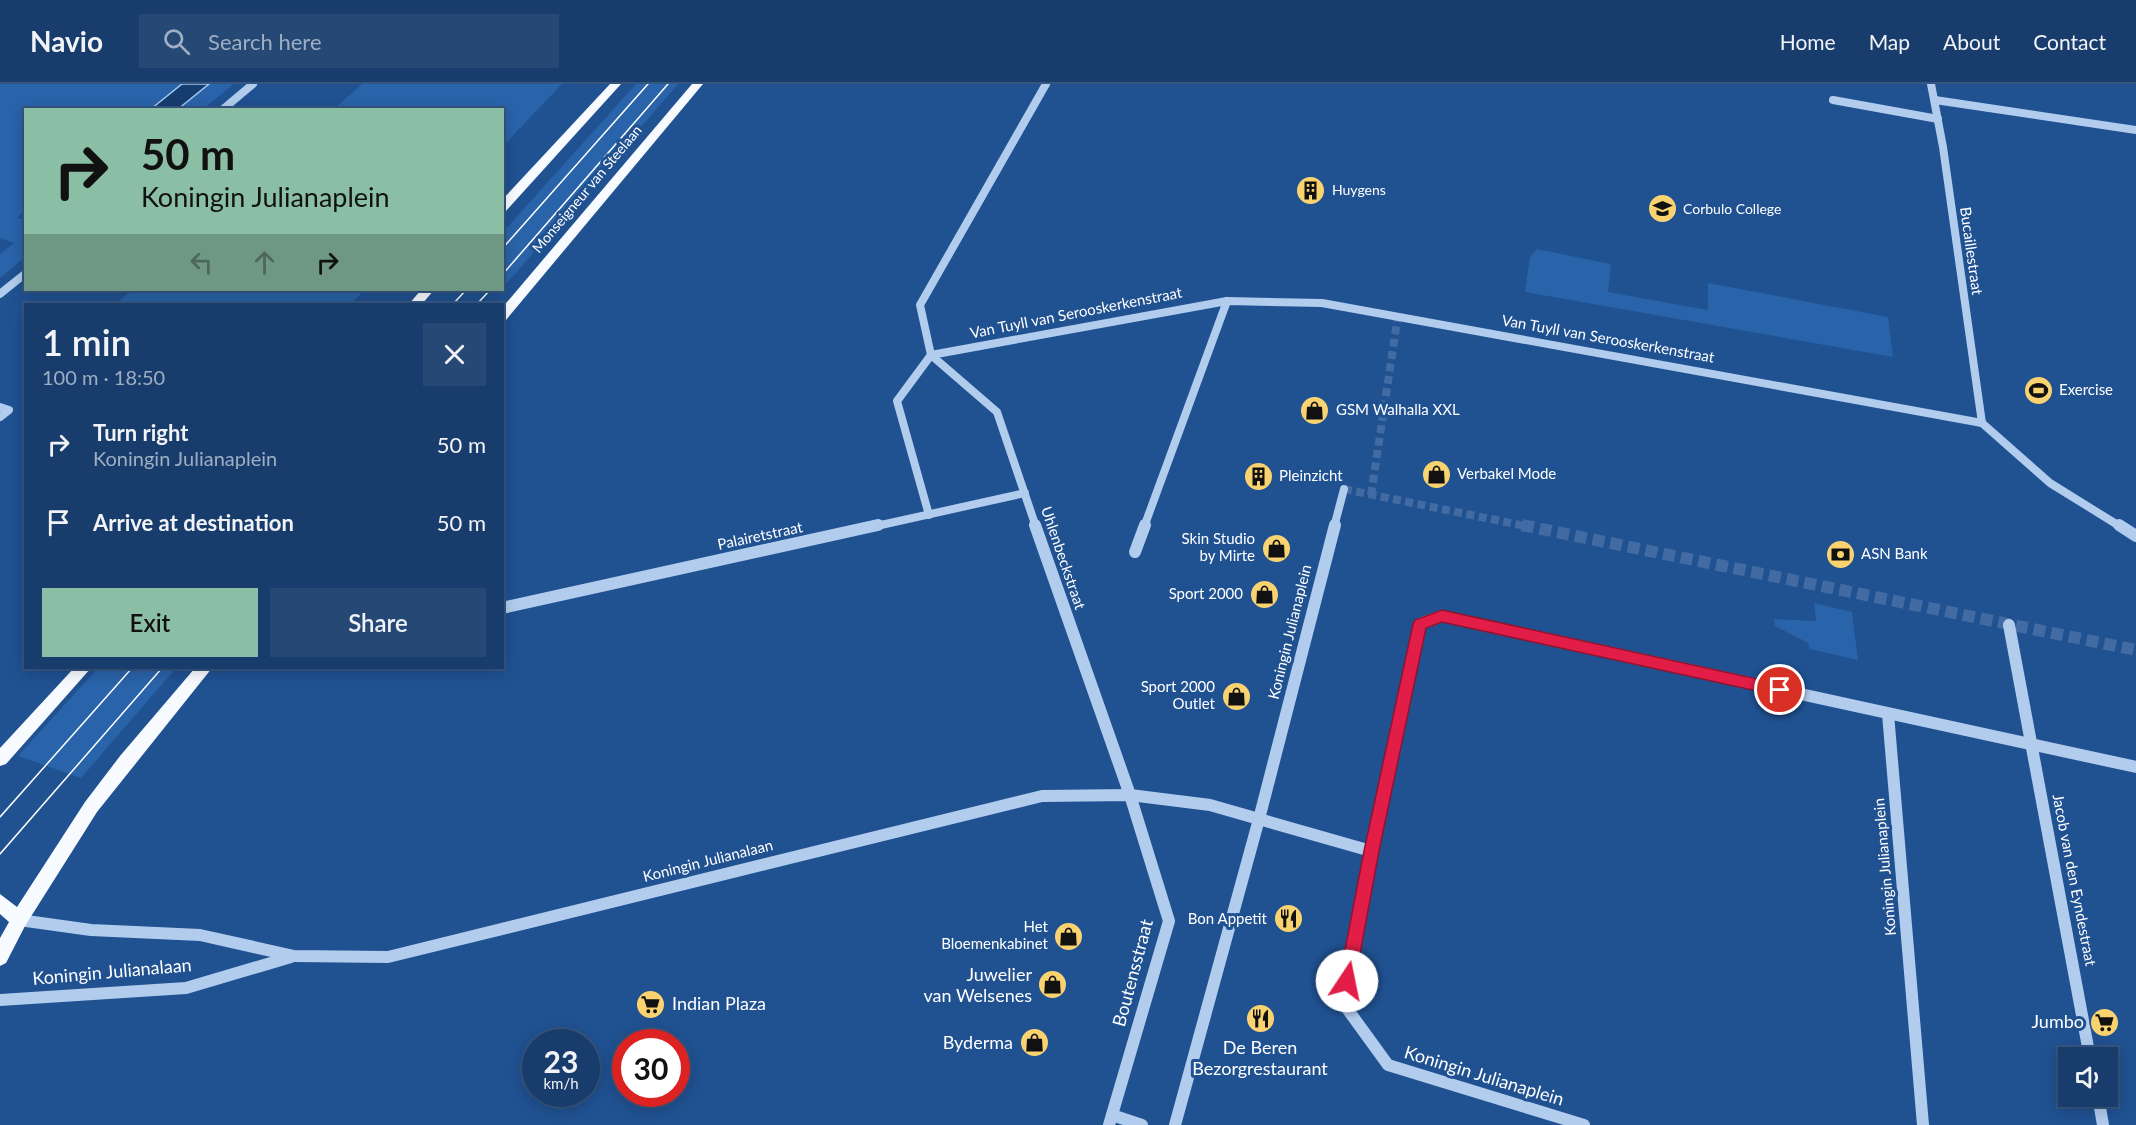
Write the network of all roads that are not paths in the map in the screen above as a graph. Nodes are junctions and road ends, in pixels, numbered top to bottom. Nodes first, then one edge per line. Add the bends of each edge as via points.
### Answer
1 (252, 84) edge
2 (616, 84) edge
3 (698, 84) edge
4 (1046, 84) edge
5 (1931, 84) edge
6 (1833, 100) dead end
7 (1935, 100) junction
8 (224, 108) edge
9 (1938, 119) junction
10 (2136, 130) edge
11 (504, 206) edge
12 (24, 275) edge
13 (427, 291) edge
14 (0, 294) edge
15 (1227, 301) junction
16 (416, 303) edge
17 (504, 315) edge
18 (931, 355) junction
19 (0, 407) edge
20 (0, 417) edge
21 (1982, 423) junction
22 (1344, 489) dead end
23 (1025, 493) junction
24 (929, 514) junction
25 (2136, 536) edge
26 (1135, 552) dead end
27 (504, 608) edge
28 (2009, 625) dead end
29 (82, 669) edge
30 (203, 669) edge
31 (1888, 714) junction
32 (2032, 743) junction
33 (0, 759) edge
34 (2136, 767) edge
35 (1130, 795) junction
36 (1259, 819) junction
37 (1371, 851) junction
38 (0, 902) edge
39 (19, 920) junction
40 (294, 956) junction
41 (0, 957) edge
42 (0, 1000) edge
43 (2088, 1047) edge
44 (2099, 1107) edge
45 (1110, 1120) edge
46 (1142, 1125) edge
47 (1175, 1125) edge
48 (1584, 1125) edge
49 (1923, 1125) edge
50 (2103, 1125) edge

1 - 8 street
2 - 11 main road
3 - 17 main road, Monseigneur van Steelaan
4 - 18 street via 920,305
5 - 7 street, Bucaillestraat
6 - 9 street
7 - 9 street, Bucaillestraat
7 - 10 street
9 - 21 street, Bucaillestraat
12 - 14 street
13 - 16 main road
15 - 18 street, Van Tuyll van Serooskerkenstraat
15 - 21 street, Van Tuyll van Serooskerkenstraat via 1322,303
15 - 26 street
18 - 23 street, Uhlenbeckstraat via 997,412
18 - 24 street via 897,401
19 - 20 street via 9,410
21 - 25 street via 2050,483
22 - 36 street, Koningin Julianaplein
23 - 24 street, Palairetstraat
23 - 35 street, Uhlenbeckstraat
24 - 27 street, Palairetstraat
28 - 32 street, Jacob van den Eyndestraat
29 - 33 main road
30 - 39 main road via 126,761 70,838
31 - 32 street, Koningin Julianaplein
31 - 37 street, Koningin Julianaplein via 1442,616 1420,624
31 - 49 street, Koningin Julianaplein
32 - 34 street
32 - 43 street, Jacob van den Eyndestraat
35 - 36 street via 1210,805
35 - 40 street, Koningin Julianalaan via 1042,796 388,957
35 - 45 street, Boutensstraat via 1168,921
36 - 37 street
36 - 47 street, Koningin Julianaplein
37 - 48 street, Koningin Julianaplein via 1343,1003 1388,1065
38 - 39 main road
39 - 40 street, Koningin Julianalaan via 90,930 200,935
39 - 41 main road
40 - 42 street, Koningin Julianalaan via 186,988
44 - 50 street
45 - 46 street

